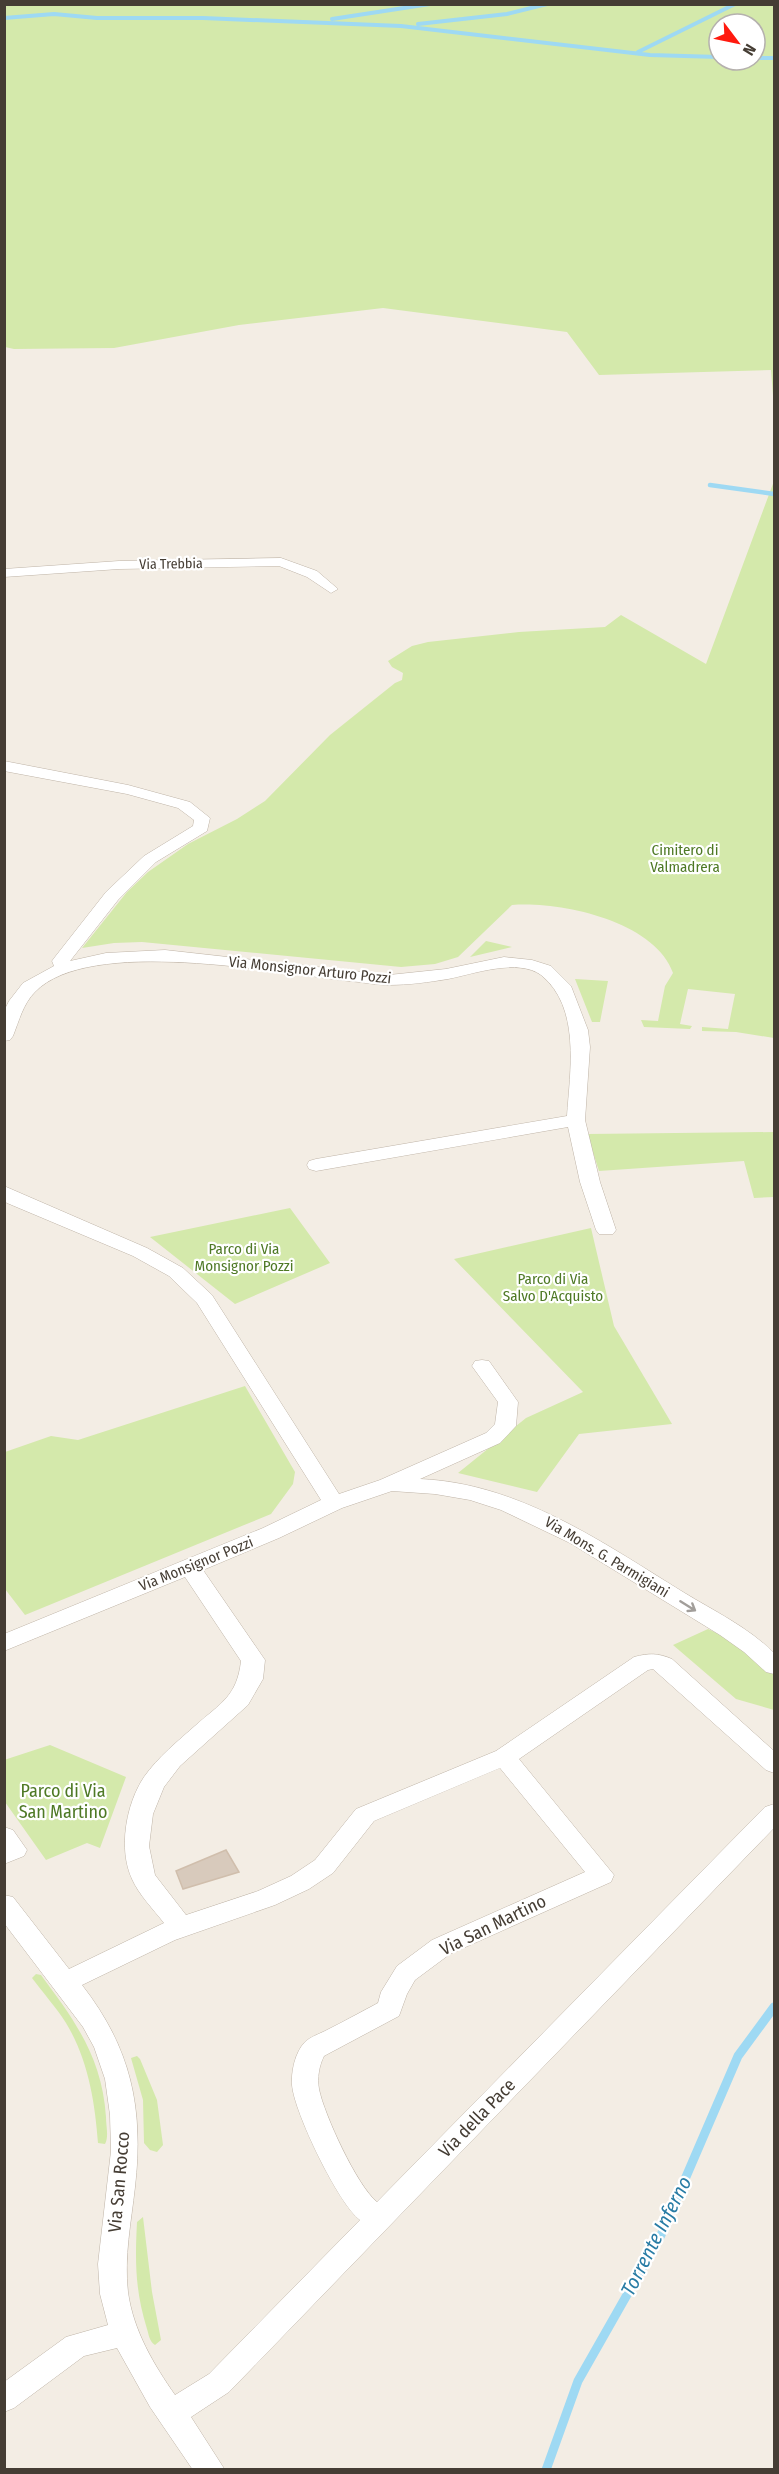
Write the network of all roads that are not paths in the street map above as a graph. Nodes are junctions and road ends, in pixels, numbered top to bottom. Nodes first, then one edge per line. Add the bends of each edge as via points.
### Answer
1 (4, 573) edge
2 (331, 589) dead end
3 (4, 766) edge
4 (63, 968) junction
5 (5, 1034) edge
6 (576, 1120) junction
7 (316, 1165) dead end
8 (4, 1192) edge
9 (606, 1230) dead end
10 (482, 1366) dead end
11 (451, 1457) junction
12 (388, 1485) junction
13 (449, 1487) junction
14 (334, 1503) junction
15 (189, 1566) junction
16 (4, 1643) edge
17 (774, 1666) edge
18 (504, 1757) junction
19 (774, 1764) edge
20 (774, 1813) edge
21 (4, 1836) edge
22 (4, 1855) edge
23 (4, 1904) edge
24 (181, 1927) junction
25 (65, 1982) junction
26 (379, 2217) junction
27 (124, 2333) junction
28 (4, 2398) edge
29 (171, 2414) junction
30 (210, 2469) edge

1 - 2 street, Via Trebbia via 119,565 281,562 312,574
3 - 4 street via 151,796 184,805 202,818 201,828 150,859 112,896 61,961
4 - 5 street, Via Monsignor Arturo Pozzi via 43,978 18,1000
4 - 6 street, Via Monsignor Arturo Pozzi via 131,955 165,955 389,980 504,962 532,965 545,969 562,986 579,1030
6 - 7 street
6 - 9 street
8 - 14 street via 140,1252 176,1272 206,1299
10 - 11 street via 508,1402 506,1422 494,1438
11 - 12 street
11 - 13 street via 441,1472
12 - 13 street, Via Mons. G. Parmigiani
12 - 14 street, Via Monsignor Pozzi
13 -> 17 street, Via Mons. G. Parmigiani via 487,1496 549,1520 726,1629
14 - 15 street, Via Monsignor Pozzi
15 - 16 street, Via Monsignor Pozzi
15 - 24 street via 253,1660 251,1679 240,1698 172,1760 153,1783 141,1814 137,1846 143,1877
18 - 19 street via 642,1663 655,1661
18 - 24 street via 365,1815 356,1822 332,1860 279,1894
18 - 26 street, Via San Martino via 602,1875 441,1947 406,1973 394,1992 390,2009 315,2049 305,2085 311,2107 361,2204
20 - 26 street, Via della Pace
21 - 22 street via 15,1850
23 - 25 street, Via San Rocco
24 - 25 street
25 - 27 street, Via San Rocco via 100,2032 121,2089 124,2166 112,2264
26 - 29 street, Via della Pace via 219,2383
27 - 28 street via 76,2346
27 - 29 street, Via San Rocco via 135,2358
29 - 30 street, Via San Rocco

